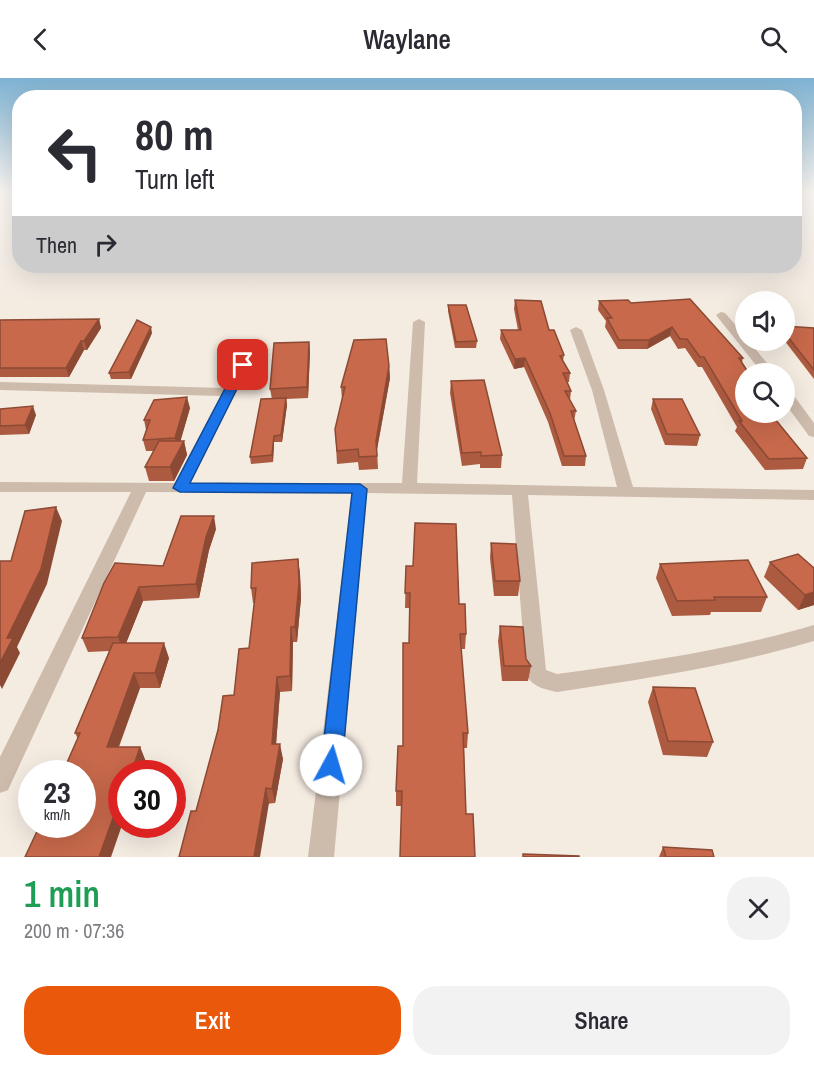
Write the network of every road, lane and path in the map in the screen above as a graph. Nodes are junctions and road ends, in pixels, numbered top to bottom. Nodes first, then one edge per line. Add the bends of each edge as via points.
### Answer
1 (721, 315) dead end
2 (419, 322) dead end
3 (576, 330) dead end
4 (761, 363) edge
5 (243, 365) dead end
6 (0, 386) edge
7 (230, 392) junction
8 (795, 407) edge
9 (814, 433) edge
10 (0, 487) edge
11 (180, 488) junction
12 (409, 488) junction
13 (140, 489) junction
14 (360, 489) junction
15 (520, 491) junction
16 (627, 493) junction
17 (814, 495) edge
18 (814, 633) edge
19 (0, 783) edge
20 (321, 857) edge

1 - 4 street
2 - 12 street
3 - 16 street via 598,390
5 - 7 street
6 - 7 street
7 - 11 street
8 - 9 street
10 - 13 street
11 - 13 street
11 - 14 street
12 - 14 street
12 - 15 street
13 - 19 street
14 - 20 street
15 - 16 street
15 - 18 street via 536,674 544,680 557,683 668,666 777,645
16 - 17 street

